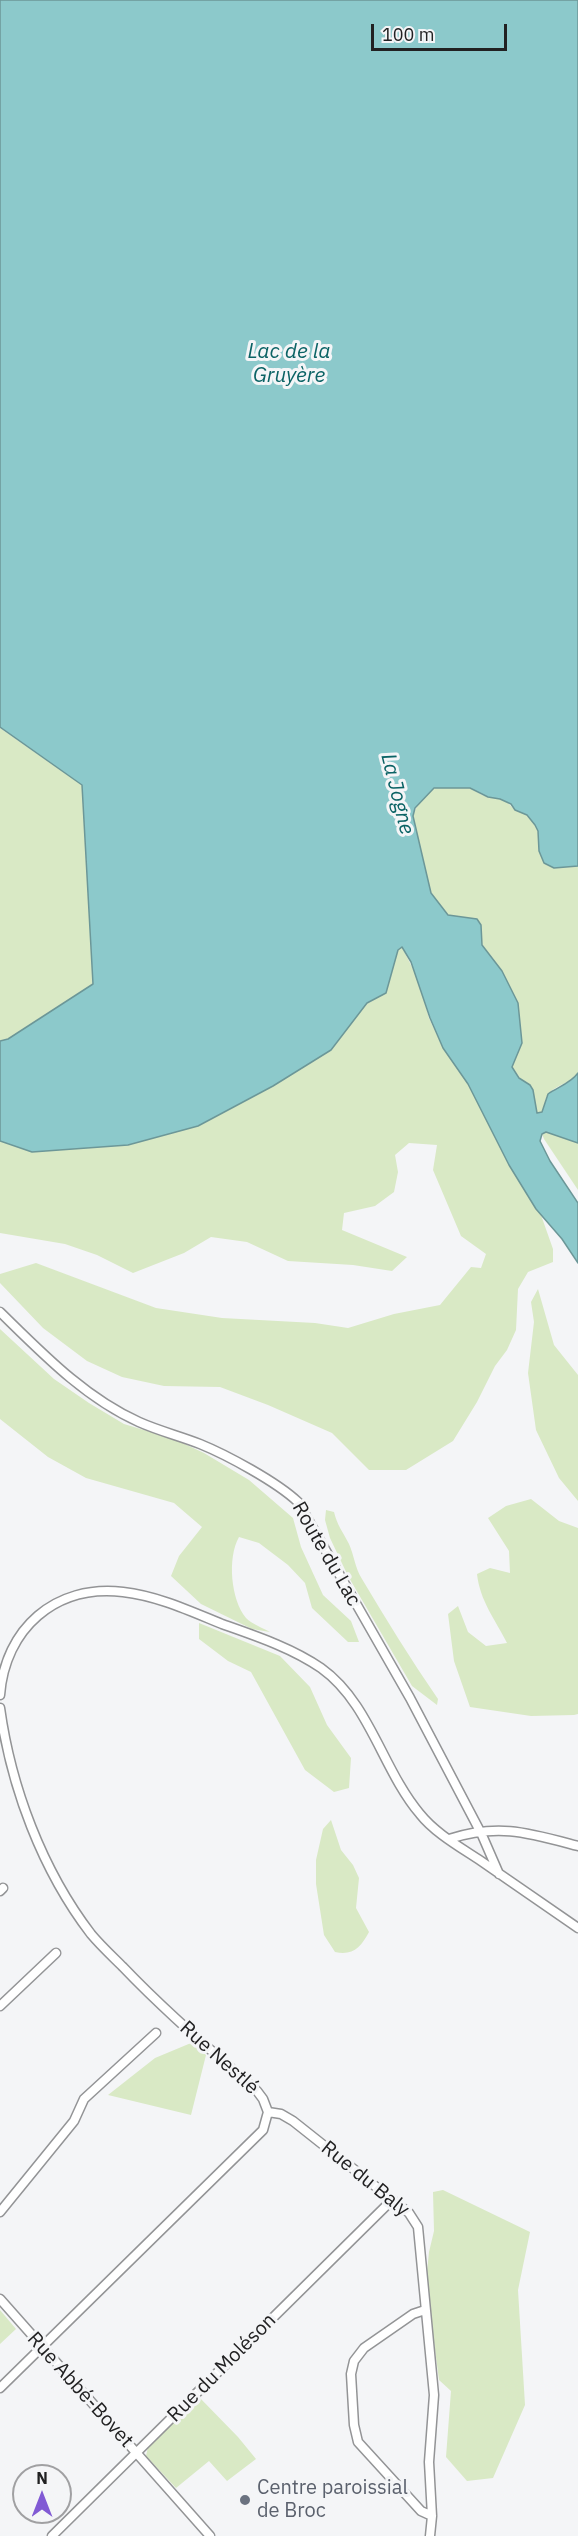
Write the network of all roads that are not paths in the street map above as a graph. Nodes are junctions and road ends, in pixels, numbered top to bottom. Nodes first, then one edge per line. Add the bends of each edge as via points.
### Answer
1 (0, 1312) edge
2 (0, 1695) edge
3 (0, 1708) edge
4 (480, 1831) junction
5 (449, 1839) junction
6 (578, 1845) edge
7 (499, 1874) junction
8 (578, 1928) edge
9 (57, 1953) dead end
10 (0, 2006) edge
11 (156, 2033) dead end
12 (268, 2112) junction
13 (392, 2200) junction
14 (0, 2212) edge
15 (0, 2299) edge
16 (425, 2310) junction
17 (41, 2347) junction
18 (0, 2388) edge
19 (136, 2453) junction
20 (432, 2516) junction
21 (52, 2536) edge
22 (210, 2536) edge
23 (430, 2536) edge

1 - 4 street, Route du Lac via 89,1392 139,1422 202,1445 276,1485 298,1502 410,1698
2 - 5 street via 1,1677 17,1638 39,1614 55,1604 99,1592 124,1592 158,1600 292,1652 335,1679 358,1710 407,1798 422,1817
3 - 12 street, Rue Nestlé via 19,1790 36,1836 79,1916 148,1993 257,2091
4 - 5 street
4 - 6 street via 522,1831
4 - 7 street, Route du Lac
5 - 7 street
7 - 8 street
9 - 10 street
11 - 14 street via 84,2099 74,2121
12 - 13 street, Rue du Baly via 293,2121
12 - 17 street, Rue Nestlé via 263,2130
13 - 16 street, Rue du Baly via 418,2227
13 - 19 street, Rue du Moléson
15 - 17 street, Rue Abbé-Bovet
16 - 20 street, Rue du Baly via 434,2395 429,2462
16 - 20 street via 364,2348 354,2361 351,2374 358,2442 422,2511
17 - 18 street, Rue Nestlé
17 - 19 street, Rue Abbé-Bovet
19 - 21 street, Rue du Moléson
19 - 22 street, Rue Abbé-Bovet
20 - 23 street, Rue du Baly

